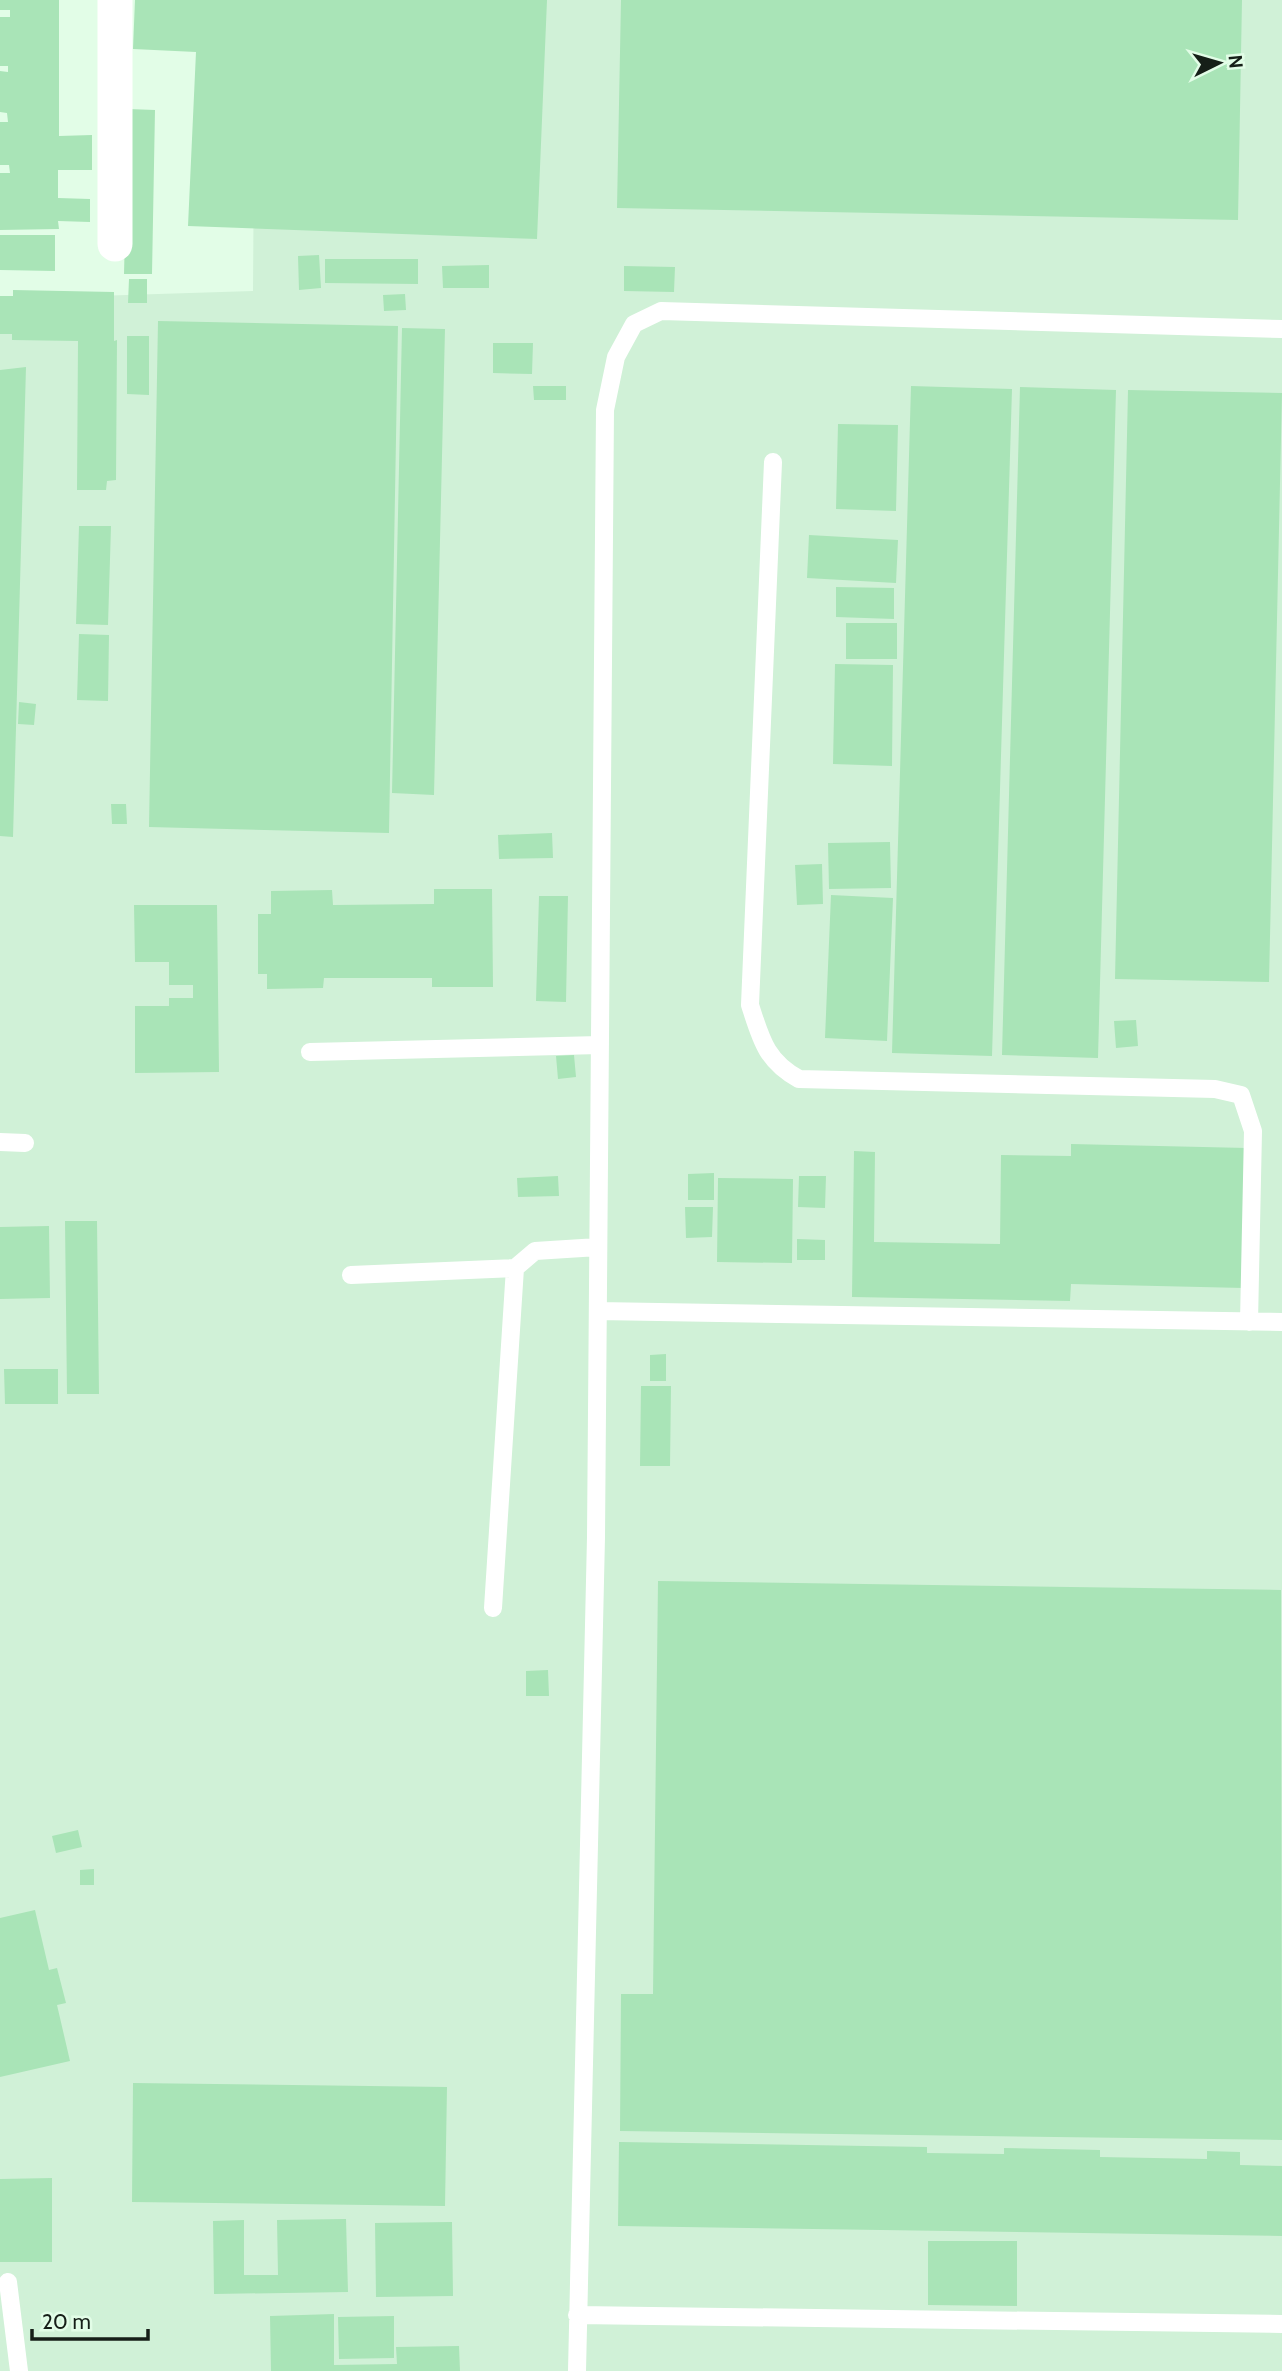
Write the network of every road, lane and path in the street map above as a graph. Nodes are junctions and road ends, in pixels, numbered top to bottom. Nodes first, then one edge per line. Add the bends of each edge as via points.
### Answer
1 (115, 0) edge
2 (115, 244) dead end
3 (1282, 329) edge
4 (774, 462) dead end
5 (600, 1045) junction
6 (310, 1052) dead end
7 (0, 1142) edge
8 (25, 1143) dead end
9 (598, 1247) junction
10 (515, 1268) junction
11 (351, 1275) dead end
12 (598, 1311) junction
13 (1249, 1322) junction
14 (1282, 1322) edge
15 (493, 1608) dead end
16 (8, 2282) dead end
17 (578, 2315) junction
18 (1282, 2325) edge
19 (19, 2371) edge
20 (577, 2371) edge

1 - 2 street
3 - 5 lane via 661,312 634,324 615,357 606,410
4 - 13 lane via 750,1005 770,1058 799,1079 1215,1089 1241,1095 1253,1131
5 - 6 lane
5 - 9 lane
7 - 8 lane
9 - 10 lane via 536,1251
9 - 12 lane
10 - 11 lane
10 - 15 lane
12 - 13 lane
12 - 17 lane
13 - 14 lane
16 - 19 lane
17 - 18 lane
17 - 20 lane

